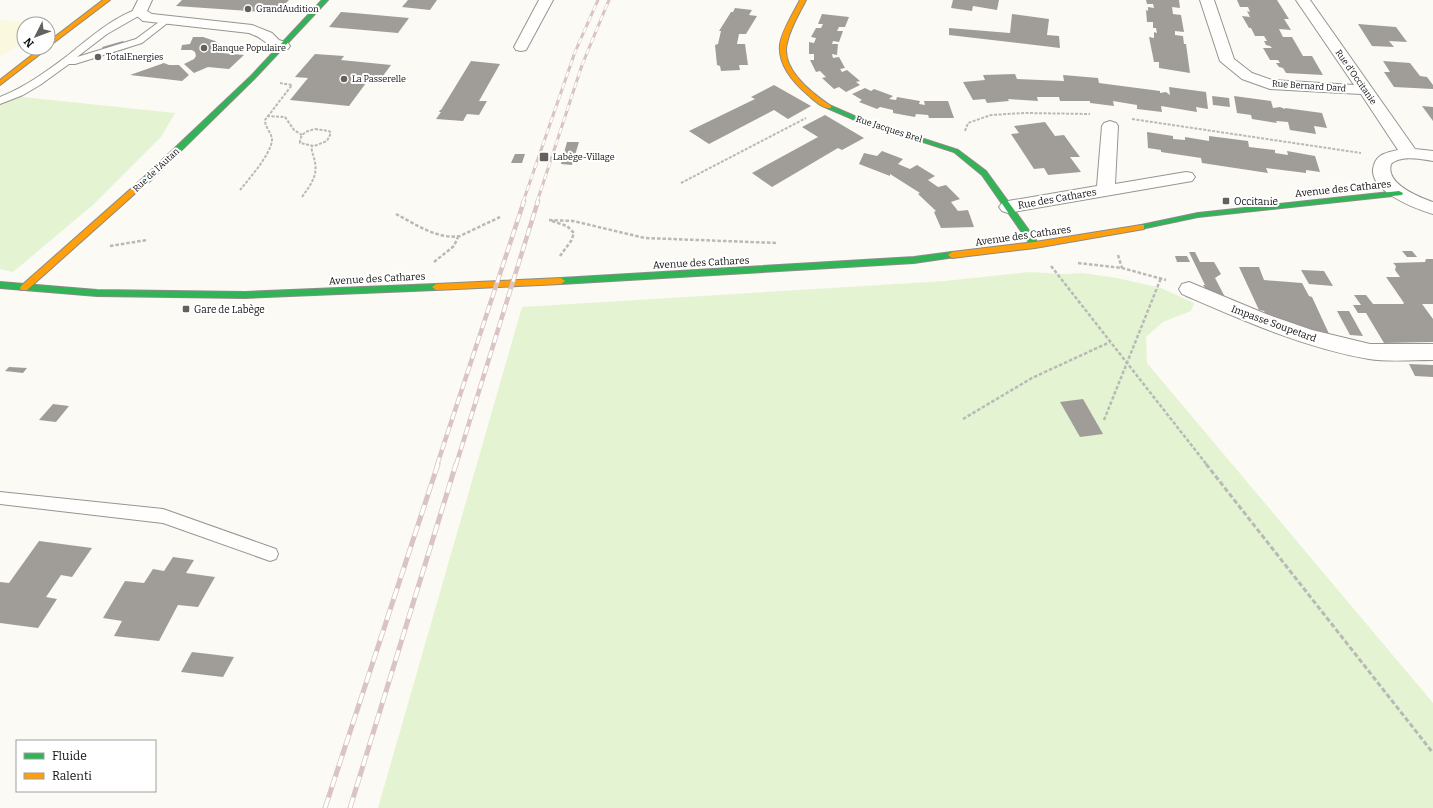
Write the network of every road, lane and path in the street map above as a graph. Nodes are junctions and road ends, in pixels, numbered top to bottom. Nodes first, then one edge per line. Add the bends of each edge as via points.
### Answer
1 (106, 0) edge
2 (325, 0) edge
3 (546, 0) edge
4 (803, 0) edge
5 (1207, 0) edge
6 (1303, 0) edge
7 (142, 6) edge
8 (79, 19) junction
9 (166, 21) junction
10 (56, 33) edge
11 (56, 38) edge
12 (283, 46) junction
13 (520, 47) dead end
14 (34, 56) edge
15 (62, 65) junction
16 (253, 78) junction
17 (0, 83) edge
18 (1365, 90) junction
19 (0, 101) edge
20 (828, 106) junction
21 (1095, 115) dead end
22 (267, 116) junction
23 (1125, 118) dead end
24 (1110, 126) dead end
25 (302, 135) junction
26 (312, 146) junction
27 (956, 151) junction
28 (1409, 153) junction
29 (1433, 156) edge
30 (1383, 163) junction
31 (1186, 177) dead end
32 (682, 183) dead end
33 (240, 190) dead end
34 (1106, 190) junction
35 (1399, 193) junction
36 (302, 197) dead end
37 (1008, 207) junction
38 (1433, 208) edge
39 (396, 214) dead end
40 (500, 217) dead end
41 (779, 243) dead end
42 (1035, 245) junction
43 (1055, 263) dead end
44 (1074, 263) dead end
45 (1161, 278) junction
46 (576, 280) junction
47 (0, 285) edge
48 (24, 288) junction
49 (1189, 289) joint
50 (1110, 342) junction
51 (1433, 352) edge
52 (1128, 364) junction
53 (963, 419) dead end
54 (1104, 420) dead end
55 (0, 498) edge
56 (270, 554) dead end
57 (1433, 754) edge

1 - 8 street
2 - 12 street, Rue de l'Autan
3 - 13 street
4 - 20 street, Rue Jacques Brel via 783,45 786,66 803,87
5 - 18 street, Rue Bernard Dard via 1227,61 1247,76 1270,84
6 - 18 street, Rue d'Occitanie
7 - 9 street via 148,18
7 - 15 lane
8 - 10 street
8 - 11 street
9 - 12 street via 252,29
9 - 15 lane via 139,41
12 - 16 street, Rue de l'Autan
14 - 17 street
15 - 19 lane via 28,88
16 - 22 path via 292,85
16 - 48 street, Rue de l'Autan via 167,161
18 - 28 street, Rue d'Occitanie
20 - 27 street, Rue Jacques Brel via 857,119
20 - 32 path
21 - 27 path via 991,115 968,123
22 - 25 path via 285,117 290,126
22 - 33 path via 265,124 272,144
23 - 30 path via 1354,150
24 - 34 street, Rue des Cathares
25 - 26 path via 300,143
25 - 26 path via 321,128 331,133 326,142
26 - 36 path via 318,168 315,178
27 - 37 street, Rue Jacques Brel via 984,173
28 - 29 street
28 - 30 street via 1398,154
30 - 35 street via 1383,177
31 - 34 street, Rue des Cathares
34 - 37 street, Rue des Cathares
35 - 38 street via 1412,201
35 - 42 street, Avenue des Cathares via 1198,215 1112,233
37 - 42 street, Rue Jacques Brel
39 - 40 path via 431,232 458,237 486,221
41 - 46 path via 645,238 562,219 549,220 566,225 574,233 557,261
42 - 46 street, Avenue des Cathares via 914,260
43 - 50 path via 1048,263
44 - 45 path via 1122,268
45 - 49 path
45 - 52 path
46 - 48 street, Avenue des Cathares via 245,295 97,293
47 - 48 street, Avenue des Cathares
49 - 51 street, Impasse Soupetard via 1309,337 1370,352
50 - 52 path
50 - 53 path via 1032,378
52 - 54 path
52 - 57 path
55 - 56 lane via 163,516

